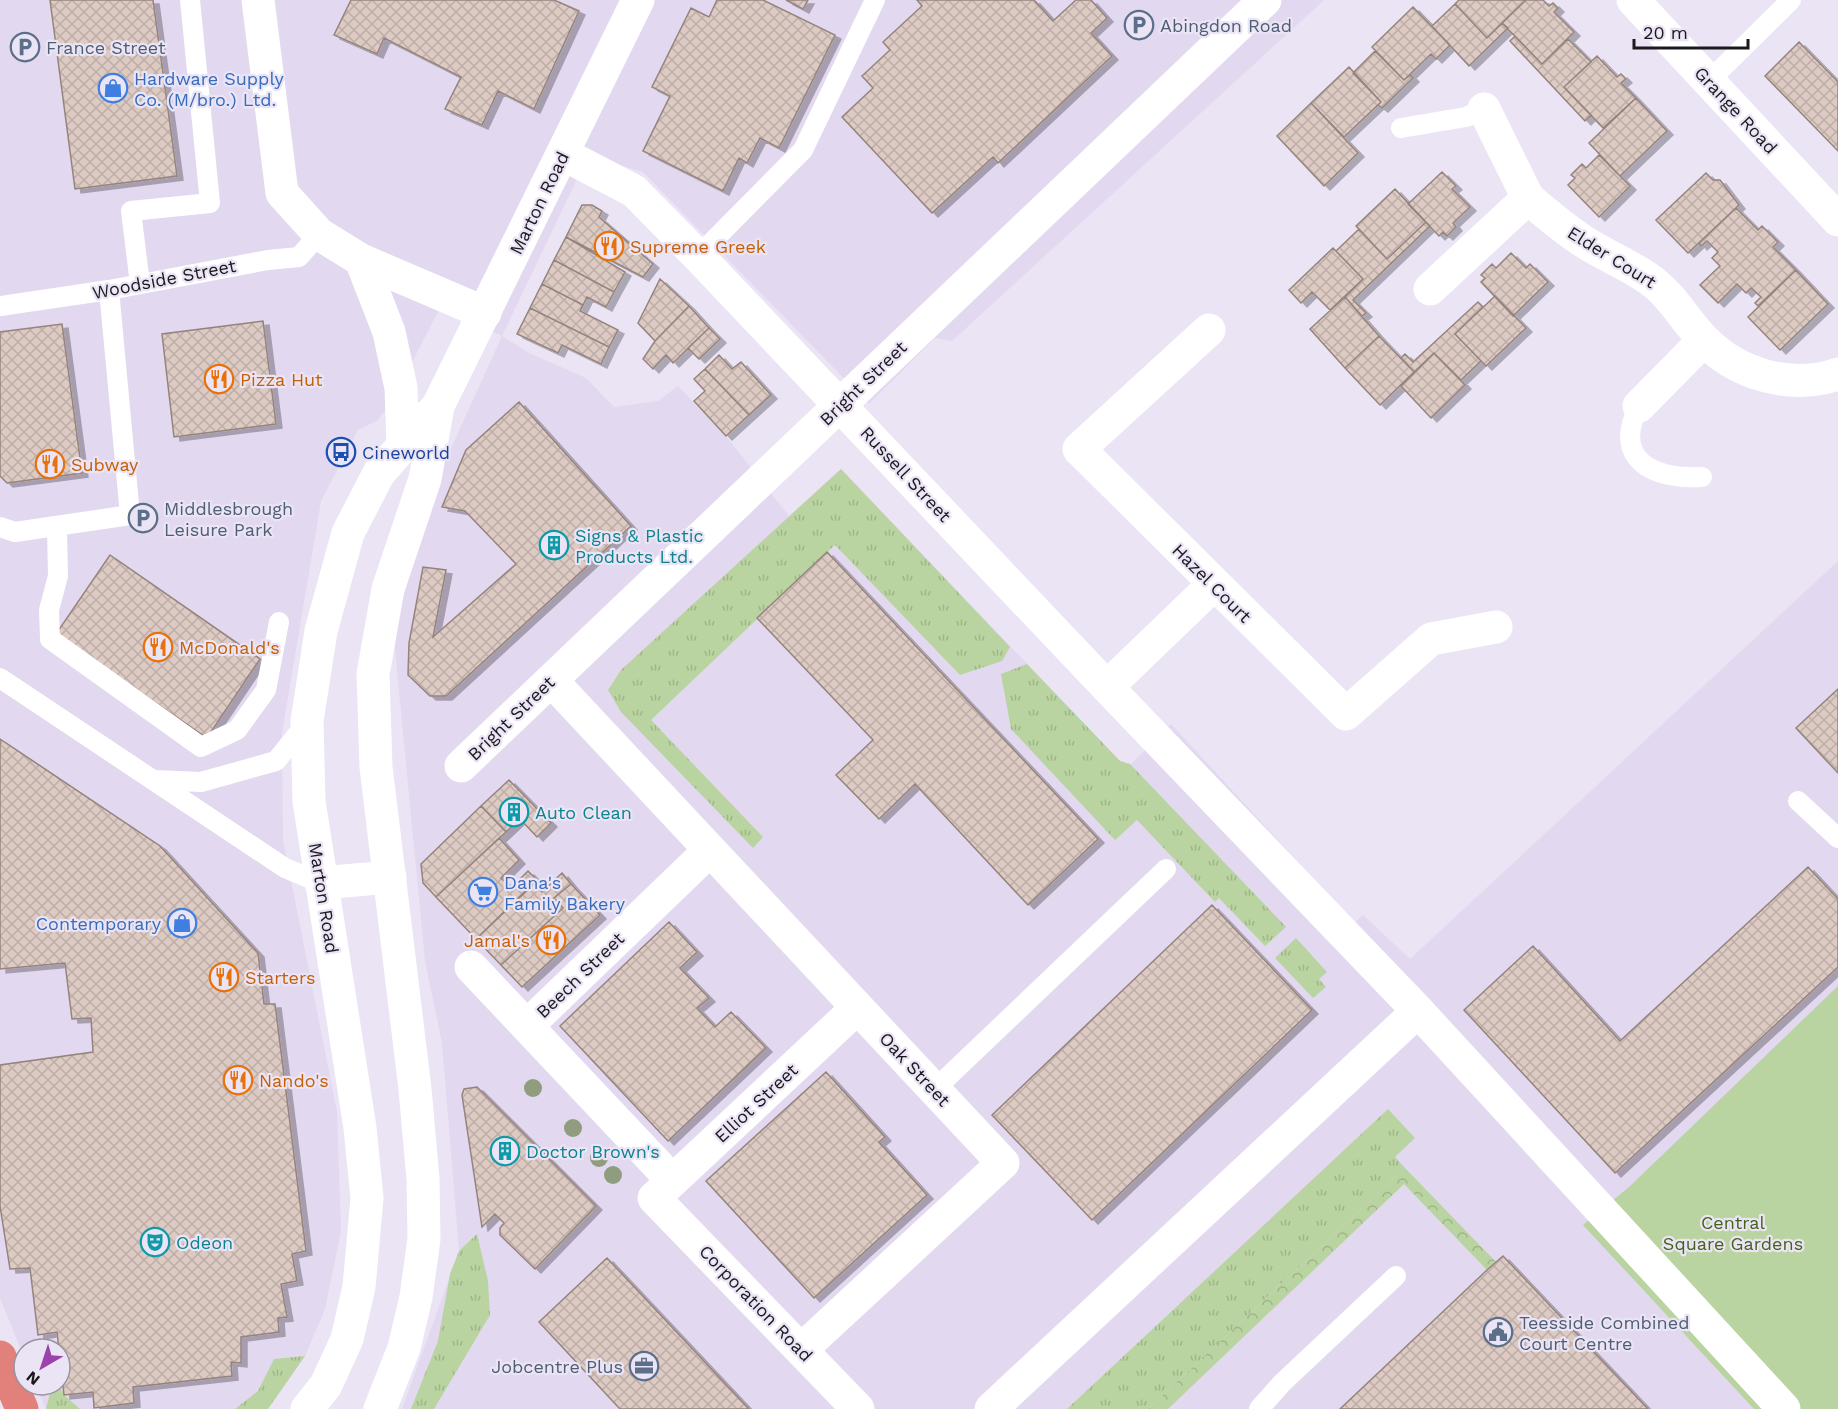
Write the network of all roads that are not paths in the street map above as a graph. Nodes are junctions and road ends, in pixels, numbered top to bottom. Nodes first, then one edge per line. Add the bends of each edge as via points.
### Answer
1 (190, 0) edge
2 (258, 0) edge
3 (638, 0) edge
4 (875, 0) edge
5 (1265, 0) edge
6 (1633, 0) edge
7 (1791, 0) edge
8 (1709, 81) junction
9 (1484, 109) joint
10 (1401, 128) dead end
11 (563, 154) junction
12 (1528, 198) junction
13 (1838, 220) edge
14 (319, 234) junction
15 (698, 256) junction
16 (361, 260) junction
17 (140, 284) junction
18 (1430, 289) dead end
19 (109, 290) junction
20 (0, 306) edge
21 (485, 313) junction
22 (1209, 330) dead end
23 (1704, 340) junction
24 (1838, 374) edge
25 (841, 405) junction
26 (438, 406) junction
27 (1639, 406) joint
28 (403, 446) junction
29 (1702, 477) dead end
30 (0, 527) edge
31 (57, 528) junction
32 (1213, 585) junction
33 (279, 622) dead end
34 (1496, 627) dead end
35 (0, 678) edge
36 (551, 680) junction
37 (1107, 687) junction
38 (307, 721) junction
39 (461, 766) dead end
40 (154, 780) junction
41 (1798, 801) dead end
42 (1838, 838) edge
43 (710, 850) junction
44 (1166, 869) dead end
45 (390, 877) junction
46 (321, 883) junction
47 (471, 967) dead end
48 (857, 1008) junction
49 (1418, 1011) junction
50 (528, 1025) junction
51 (934, 1090) junction
52 (663, 1189) junction
53 (1396, 1276) dead end
54 (801, 1350) junction
55 (0, 1357) edge
56 (22, 1409) edge
57 (307, 1409) edge
58 (380, 1409) edge
59 (858, 1409) edge
60 (991, 1409) edge
61 (1259, 1409) edge
62 (1784, 1409) edge

1 - 17 lane via 210,202 131,211
2 - 14 street via 282,193
3 - 11 street, Marton Road
4 - 15 lane via 803,150
5 - 25 street, Bright Street
6 - 8 street, Grange Road
7 - 8 lane
8 - 13 street, Grange Road
9 - 10 lane via 1466,117
9 - 12 street
11 - 15 street, Russell Street via 634,190
11 - 21 street, Marton Road
12 - 18 street
12 - 23 street, Elder Court via 1585,243 1634,268 1671,296
14 - 16 street
14 - 17 lane, Woodside Street via 299,257
15 - 25 street, Russell Street
16 - 21 street
16 - 28 street via 389,332 401,388
17 - 19 lane, Woodside Street
19 - 20 lane, Woodside Street
19 - 31 lane via 130,515
21 - 26 street, Marton Road
22 - 32 street, Hazel Court via 1078,449
23 - 24 street, Elder Court via 1725,357 1762,375 1795,382
23 - 27 street
25 - 36 street, Bright Street
25 - 37 street, Russell Street
26 - 28 street, Marton Road
26 - 45 street, Marton Road via 425,479 388,589 373,674 376,767
27 - 29 lane via 1629,430 1632,451 1638,459 1669,476
28 - 38 street, Marton Road via 379,473 348,533 321,631
30 - 31 lane via 15,532
31 - 33 lane via 58,576 49,610 50,639 201,747 237,730 266,690
32 - 34 street, Hazel Court via 1346,714 1431,639
32 - 37 street
35 - 40 lane
36 - 39 street, Bright Street
36 - 43 street, Oak Street
37 - 49 street, Russell Street
38 - 40 lane via 276,761 201,782
38 - 46 street, Marton Road via 309,801
40 - 46 lane via 285,868
41 - 42 lane
43 - 48 street, Oak Street
43 - 50 street, Beech Street
44 - 51 lane
45 - 46 street
45 - 58 street, Marton Road via 415,1089 424,1239 404,1348
46 - 57 street, Marton Road via 367,1198 359,1287 347,1339 326,1385
47 - 50 street, Corporation Road
48 - 51 street, Oak Street
48 - 52 street, Elliot Street
49 - 60 street
49 - 62 street, Russell Street
50 - 52 street, Corporation Road
51 - 54 street, Oak Street via 1003,1163
52 - 54 street, Corporation Road
53 - 61 lane
54 - 59 street, Corporation Road
55 - 56 highway

